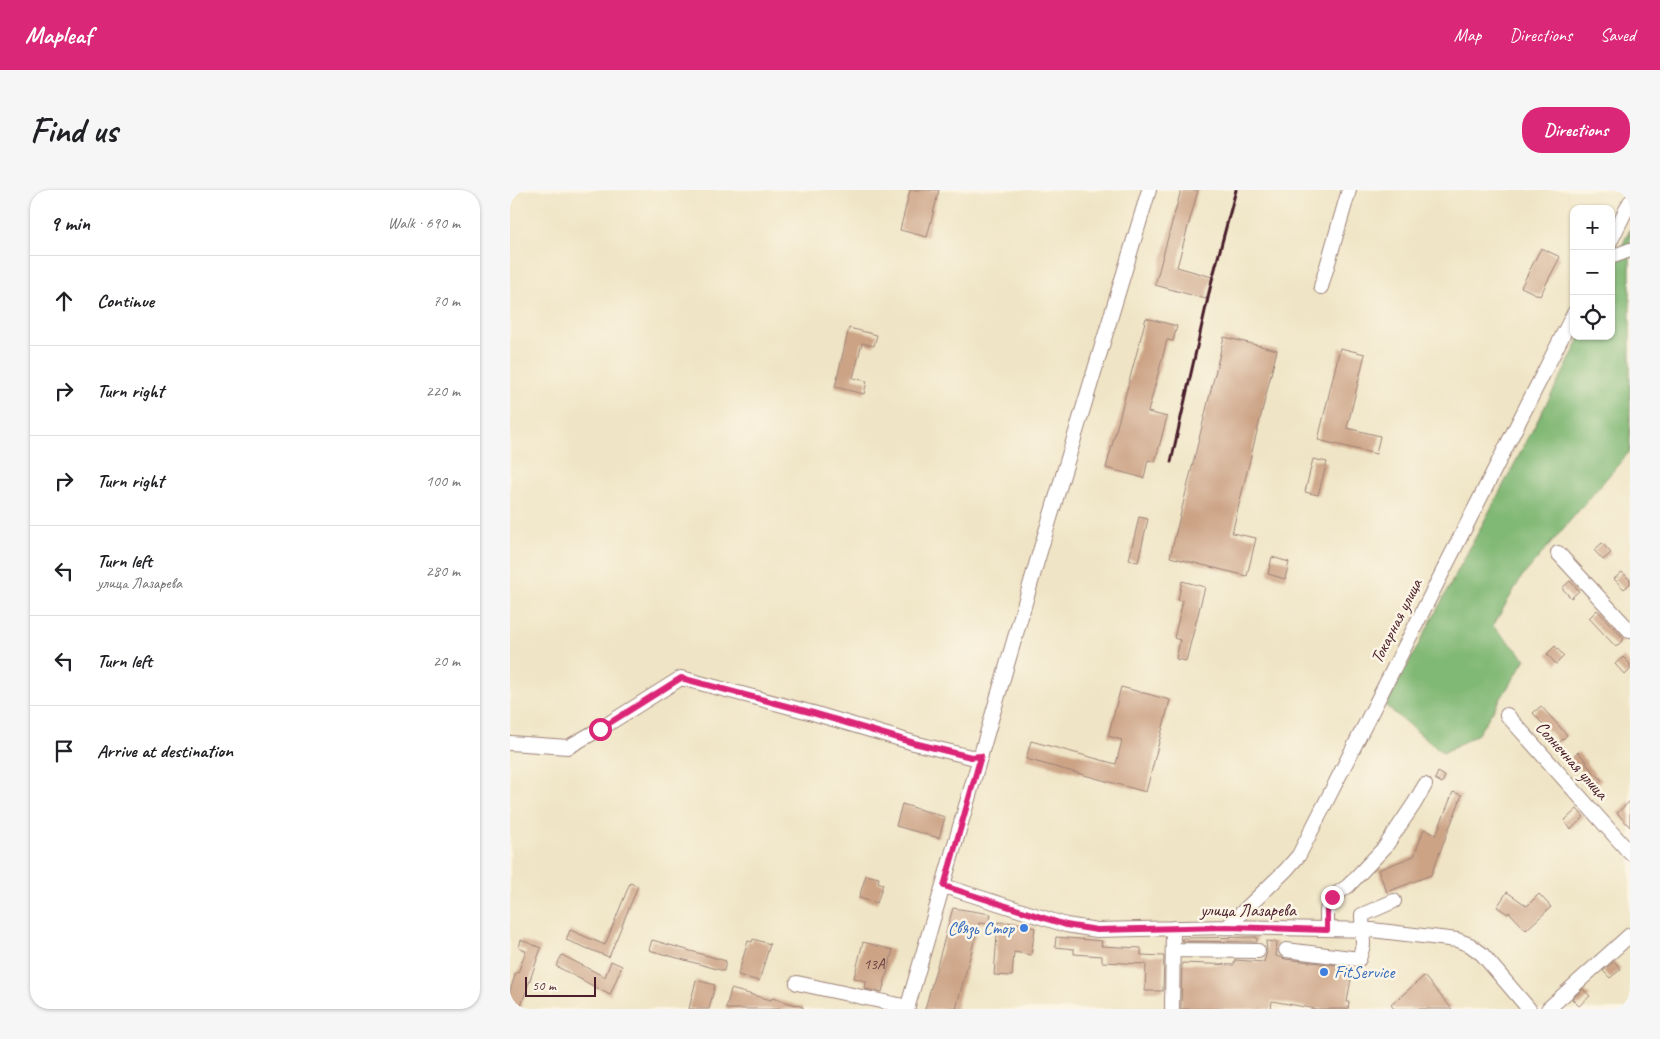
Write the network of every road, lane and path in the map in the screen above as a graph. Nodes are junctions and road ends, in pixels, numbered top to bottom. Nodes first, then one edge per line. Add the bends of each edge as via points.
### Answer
1 (1149, 190) edge
2 (1350, 190) edge
3 (1630, 202) edge
4 (1615, 232) edge
5 (1630, 250) edge
6 (1615, 256) edge
7 (1321, 287) dead end
8 (1570, 321) edge
9 (1558, 553) dead end
10 (1630, 631) edge
11 (1507, 715) dead end
12 (510, 743) edge
13 (981, 756) junction
14 (1425, 785) dead end
15 (1630, 853) edge
16 (944, 886) junction
17 (1394, 901) dead end
18 (1227, 927) junction
19 (1173, 928) junction
20 (1327, 930) junction
21 (1361, 930) junction
22 (1630, 935) edge
23 (1173, 950) junction
24 (1286, 950) dead end
25 (1258, 951) dead end
26 (797, 983) dead end
27 (907, 1008) edge
28 (1172, 1009) edge
29 (1529, 1009) edge
30 (1548, 1009) edge

1 - 13 street
2 - 7 street
3 - 4 street
5 - 6 street
8 - 18 street, Токарная улица via 1299,854
9 - 10 street
11 - 15 street, Солнечная улица
12 - 13 street via 568,747 681,678 914,743 971,757
13 - 16 street
14 - 20 street via 1385,847 1348,886 1332,897 1327,910
16 - 19 street, улица Лазарева via 1066,925 1097,930
16 - 27 street
17 - 21 street via 1362,915
18 - 19 street, улица Лазарева
18 - 20 street, улица Лазарева
19 - 23 street
20 - 21 street, улица Лазарева
21 - 24 street via 1363,945 1359,959
21 - 29 street, улица Лазарева via 1456,940 1470,945 1482,954
22 - 30 street
23 - 25 street
23 - 28 street
26 - 27 street

